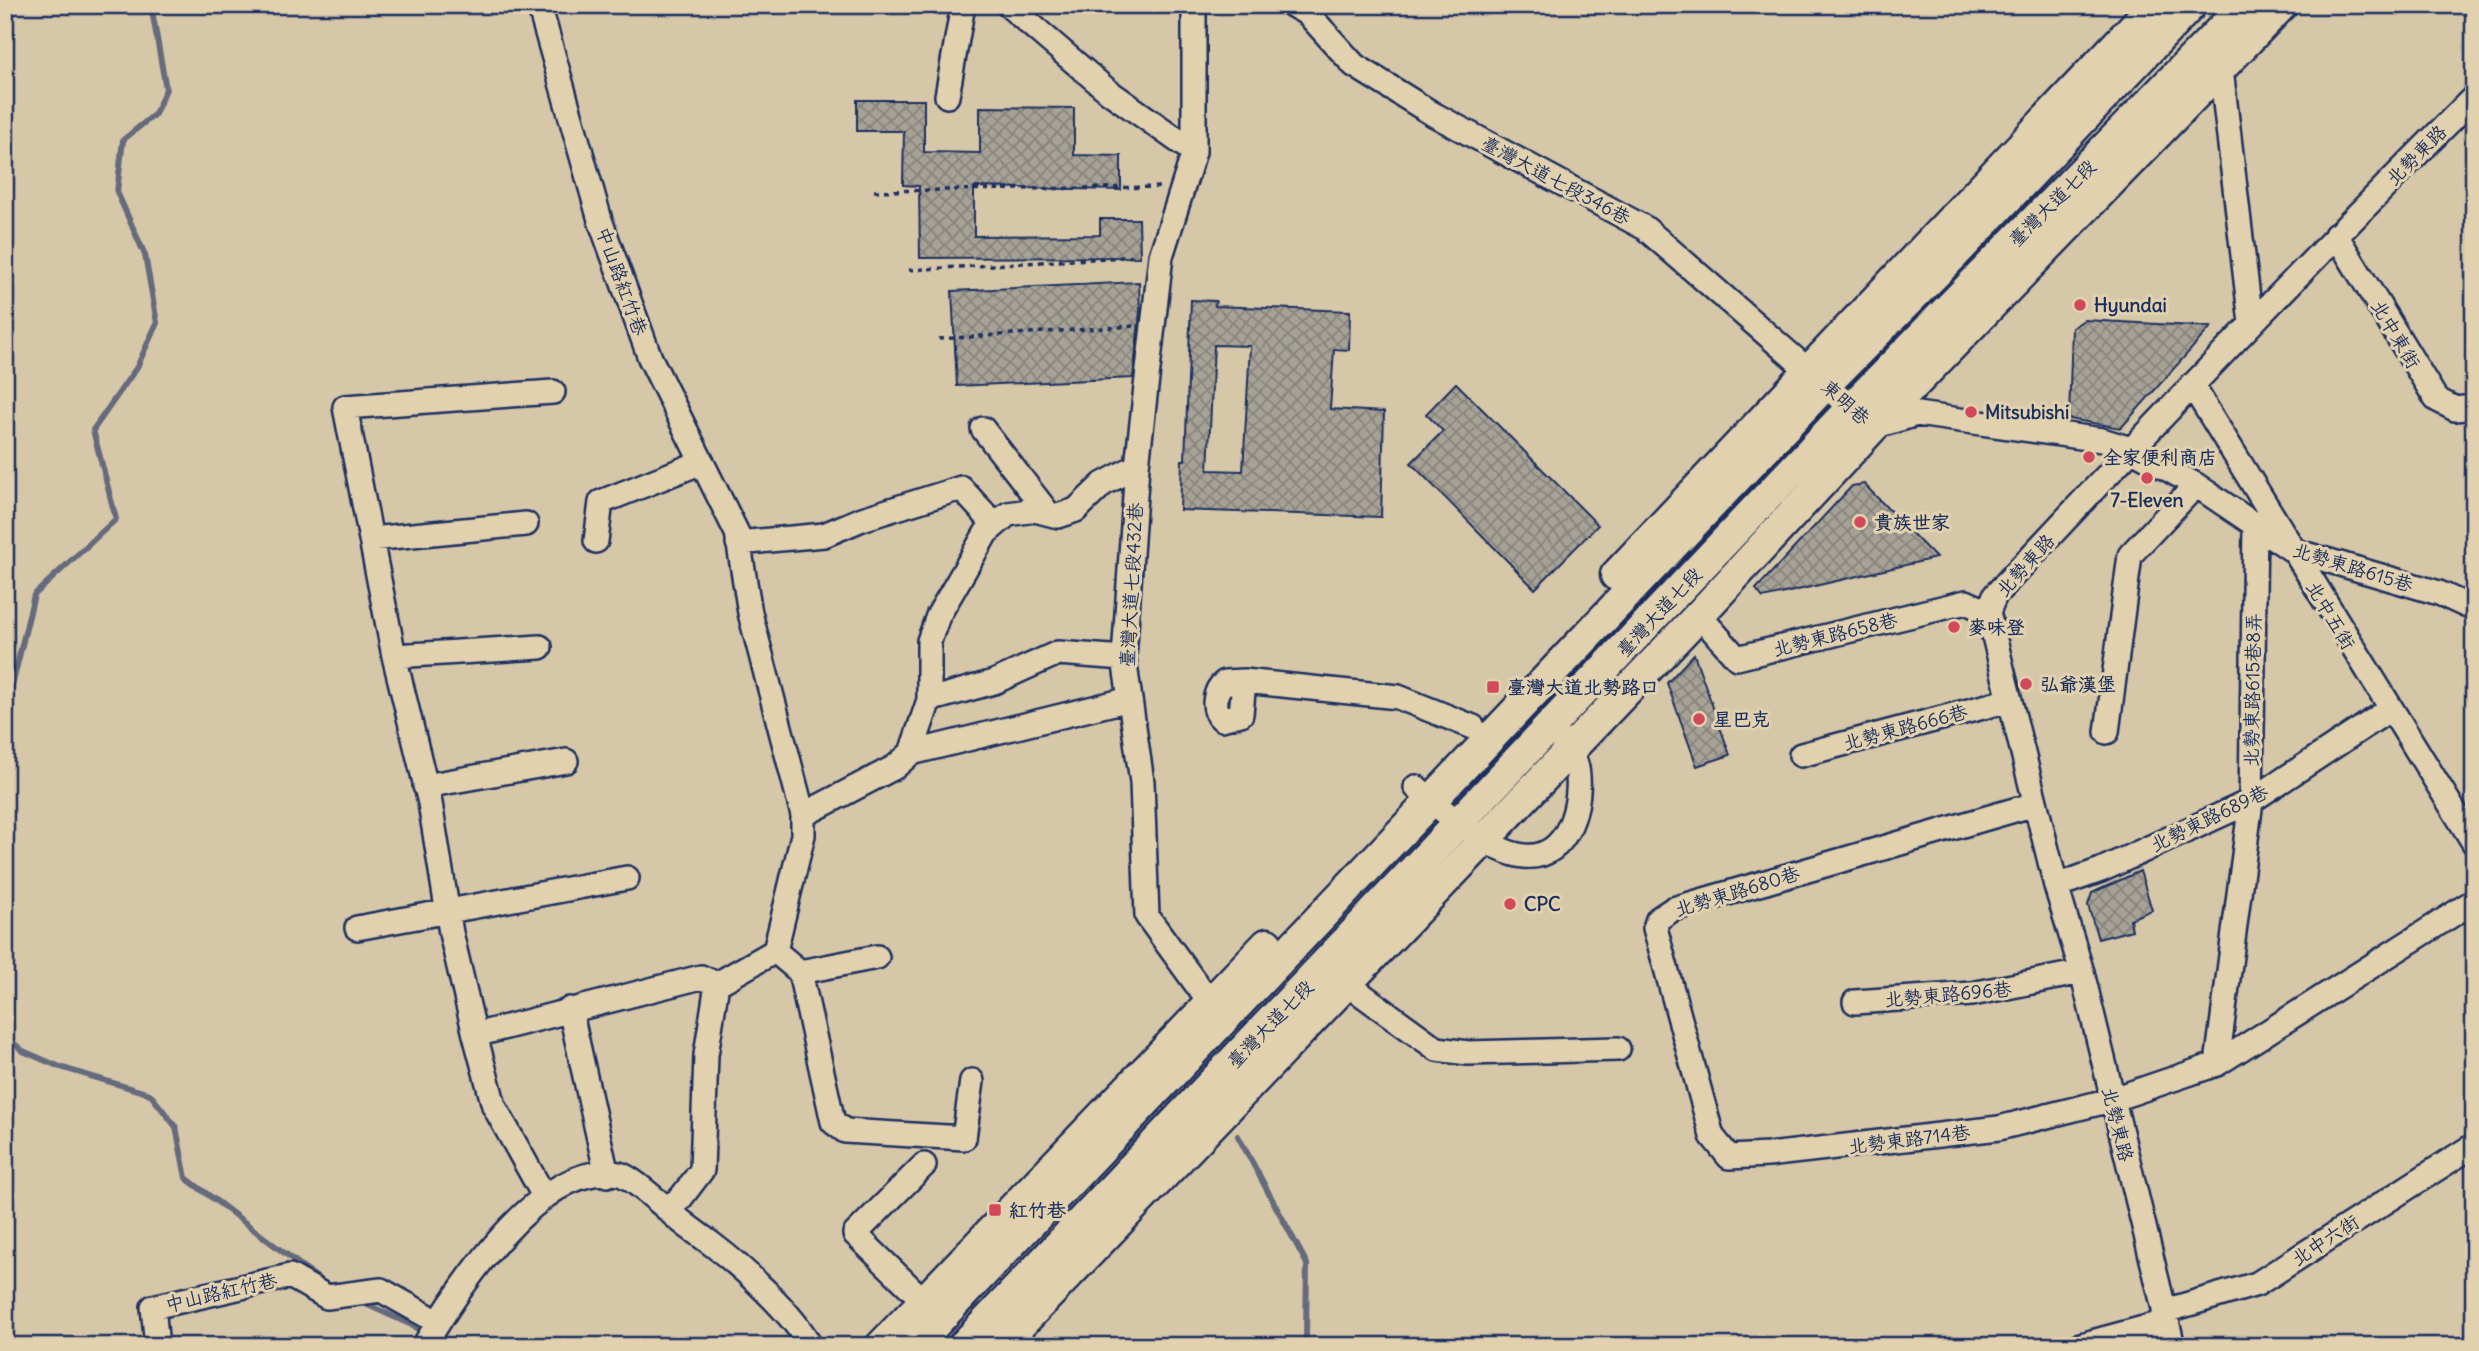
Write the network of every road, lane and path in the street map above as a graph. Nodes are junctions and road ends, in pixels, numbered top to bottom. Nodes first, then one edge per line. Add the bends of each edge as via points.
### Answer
1 (539, 5) edge
2 (963, 5) edge
3 (1008, 5) edge
4 (1194, 5) edge
5 (1293, 5) edge
6 (2154, 5) edge
7 (2191, 5) edge
8 (2245, 5) edge
9 (2282, 5) edge
10 (2221, 69) junction
11 (947, 96) dead end
12 (2474, 97) edge
13 (1194, 152) junction
14 (1183, 187) junction
15 (874, 191) dead end
16 (2336, 235) junction
17 (1161, 256) junction
18 (909, 270) dead end
19 (2251, 323) junction
20 (1154, 325) junction
21 (939, 339) dead end
22 (1818, 377) junction
23 (2192, 385) junction
24 (553, 392) dead end
25 (2474, 407) edge
26 (1862, 417) junction
27 (983, 429) dead end
28 (2131, 449) junction
29 (702, 462) junction
30 (1137, 466) junction
31 (2196, 485) junction
32 (1048, 513) junction
33 (526, 523) dead end
34 (995, 525) junction
35 (2255, 525) junction
36 (371, 539) junction
37 (596, 541) dead end
38 (738, 543) junction
39 (2292, 550) junction
40 (2474, 609) edge
41 (1988, 612) junction
42 (1699, 615) junction
43 (540, 646) dead end
44 (394, 656) junction
45 (1124, 658) junction
46 (1244, 681) dead end
47 (929, 699) junction
48 (1130, 699) junction
49 (2010, 700) junction
50 (2389, 710) junction
51 (1473, 727) junction
52 (2107, 732) dead end
53 (1560, 738) junction
54 (911, 753) junction
55 (1801, 755) dead end
56 (566, 761) dead end
57 (425, 786) junction
58 (1423, 794) junction
59 (2251, 802) junction
60 (2035, 804) junction
61 (803, 815) junction
62 (1471, 832) junction
63 (2474, 843) edge
64 (627, 877) dead end
65 (2056, 886) junction
66 (2474, 901) edge
67 (447, 909) junction
68 (358, 928) dead end
69 (775, 951) junction
70 (877, 957) dead end
71 (800, 972) junction
72 (2082, 972) junction
73 (1346, 983) junction
74 (717, 985) junction
75 (1855, 1002) dead end
76 (1210, 1003) junction
77 (570, 1009) junction
78 (475, 1035) junction
79 (1618, 1049) dead end
80 (2217, 1064) junction
81 (972, 1081) dead end
82 (2111, 1100) junction
83 (1712, 1136) joint
84 (2474, 1144) edge
85 (924, 1165) dead end
86 (607, 1175) junction
87 (544, 1196) junction
88 (666, 1208) junction
89 (924, 1301) junction
90 (2164, 1317) junction
91 (431, 1334) edge
92 (157, 1346) edge
93 (810, 1346) edge
94 (881, 1346) edge
95 (914, 1346) edge
96 (963, 1346) edge
97 (1000, 1346) edge
98 (2077, 1346) edge
99 (2155, 1346) edge
100 (2173, 1346) edge

1 - 29 street, 中山路紅竹巷 via 600,220 650,358
2 - 11 street
3 - 13 street via 1108,91
4 - 13 street
5 - 22 street, 臺灣大道七段346巷 via 1308,14 1354,65 1433,114 1644,228
6 - 22 main road, 臺灣大道七段
7 - 22 main road, 臺灣大道七段 via 1954,255
8 - 26 main road, 臺灣大道七段
9 - 10 main road, 臺灣大道七段
10 - 19 street
10 - 26 main road, 臺灣大道七段
12 - 16 street, 北勢東路
13 - 14 street, 臺灣大道七段432巷
14 - 15 path
14 - 17 street, 臺灣大道七段432巷
16 - 19 street, 北勢東路
16 - 25 street, 北中東街 via 2435,399 2455,409
17 - 18 path
17 - 20 street, 臺灣大道七段432巷
19 - 23 street, 北勢東路
20 - 21 path
20 - 30 street, 臺灣大道七段432巷
22 - 26 street, 東明巷
22 - 51 main road, 臺灣大道七段
22 - 58 main road, 臺灣大道七段
23 - 28 street, 北勢東路
23 - 39 street, 北中五街
24 - 36 street via 345,407
26 - 28 street, 東明巷 via 1917,414 2102,440
26 - 42 main road, 臺灣大道七段
26 - 53 main road, 臺灣大道七段
27 - 32 street
28 - 31 street, 北勢東路615巷
28 - 41 street, 北勢東路 via 1996,595
29 - 37 street via 601,502
29 - 38 street, 中山路紅竹巷
30 - 32 street via 1103,484 1076,510 1058,516
30 - 45 street, 臺灣大道七段432巷
31 - 35 street, 北勢東路615巷
31 - 52 street via 2130,555
32 - 34 street via 1008,514
33 - 36 street
34 - 38 street via 961,488 824,535
34 - 47 street via 973,553 938,616 929,641
35 - 39 street, 北勢東路615巷
35 - 59 street, 北勢東路615巷8弄
36 - 44 street
38 - 61 street, 中山路紅竹巷 via 750,612
39 - 40 street, 北勢東路615巷 via 2439,593
39 - 50 street, 北中五街
41 - 42 street, 北勢東路658巷 via 1966,602 1737,658
41 - 49 street, 北勢東路
42 - 53 main road, 臺灣大道七段
43 - 44 street
44 - 57 street
45 - 47 street via 1058,653 994,682
45 - 48 street, 臺灣大道七段432巷
46 - 51 street via 1398,697
47 - 54 street
48 - 54 street
48 - 76 street, 臺灣大道七段432巷 via 1142,782 1147,916
49 - 55 street, 北勢東路666巷
49 - 60 street, 北勢東路
50 - 59 street, 北勢東路689巷
50 - 63 street, 北中五街
51 - 58 main road, 臺灣大道七段
53 - 62 main road, 臺灣大道七段
53 - 62 street via 1576,767 1579,799 1563,841 1545,853 1524,856
54 - 61 street via 894,767
56 - 57 street
57 - 67 street
58 - 62 street
58 - 76 main road, 臺灣大道七段
58 - 95 main road, 臺灣大道七段
59 - 65 street, 北勢東路689巷
59 - 80 street, 北勢東路615巷8弄
60 - 65 street, 北勢東路
60 - 83 street, 北勢東路680巷 via 1674,909 1658,919 1655,928
61 - 69 street, 中山路紅竹巷 via 798,866
62 - 73 main road, 臺灣大道七段
62 - 96 main road, 臺灣大道七段
64 - 67 street
65 - 72 street, 北勢東路
66 - 80 street
67 - 68 street
67 - 78 street
69 - 71 street
69 - 74 street
70 - 71 street
71 - 81 street via 833,1122 845,1131 964,1138
72 - 75 street, 北勢東路696巷 via 1972,994
72 - 82 street, 北勢東路
73 - 79 street via 1437,1049 1468,1053
73 - 97 main road, 臺灣大道七段
74 - 77 street via 701,976
74 - 88 street via 708,1034 702,1170 680,1199
76 - 89 main road, 臺灣大道七段
77 - 78 street
77 - 86 street
78 - 87 street via 494,1106
80 - 82 street
82 - 83 street, 北勢東路714巷 via 1999,1128 1768,1155 1729,1157
82 - 90 street, 北勢東路
84 - 90 street, 北中六街 via 2257,1284
85 - 89 street via 855,1234
86 - 87 street, 中山路紅竹巷 via 589,1176
86 - 88 street via 620,1174
87 - 91 street, 中山路紅竹巷 via 488,1249
88 - 93 street via 800,1326
89 - 94 main road, 臺灣大道七段
90 - 98 street, 北中六街
90 - 99 street
90 - 100 street, 北勢東路
91 - 92 street, 中山路紅竹巷 via 382,1290 327,1297 290,1276 153,1307

